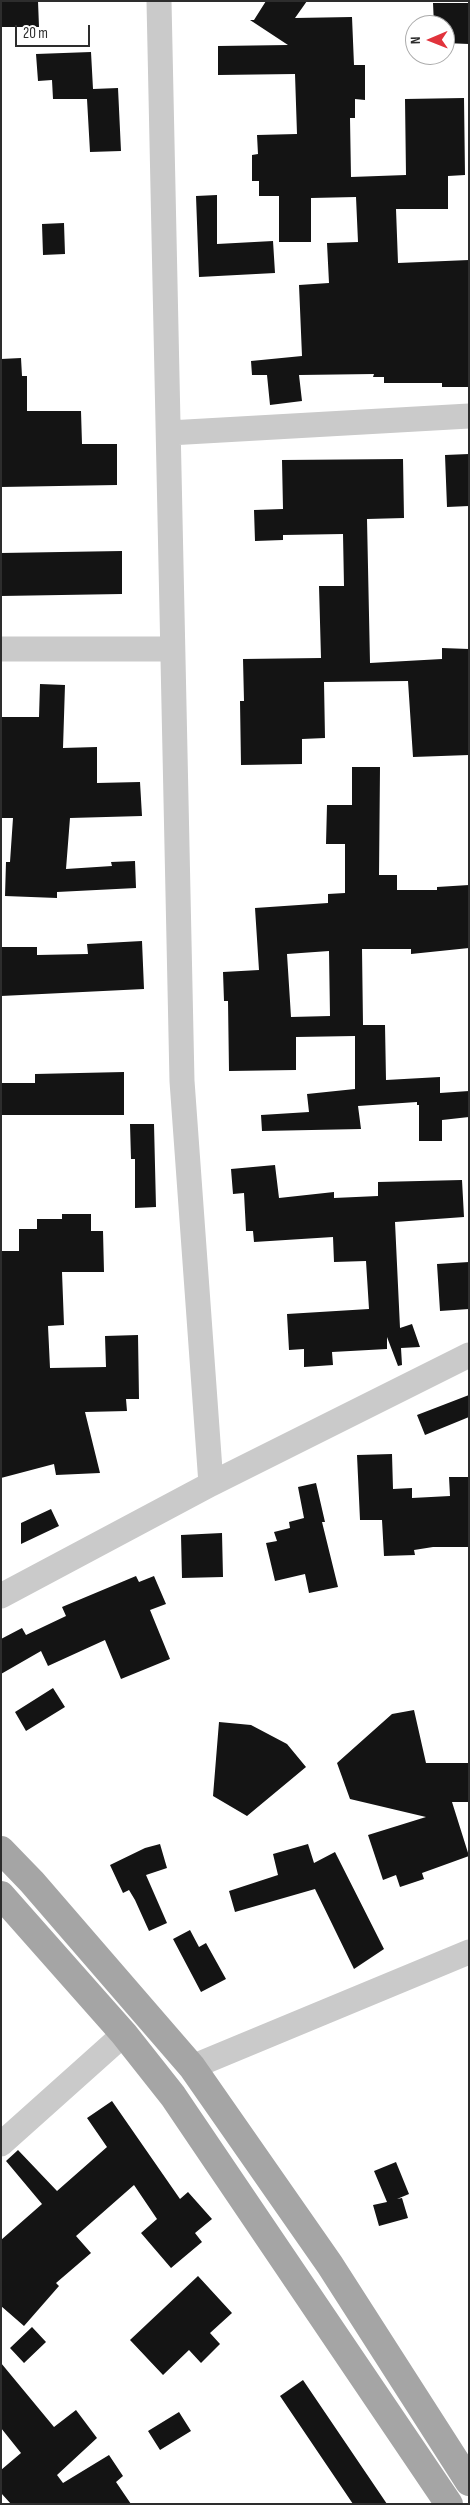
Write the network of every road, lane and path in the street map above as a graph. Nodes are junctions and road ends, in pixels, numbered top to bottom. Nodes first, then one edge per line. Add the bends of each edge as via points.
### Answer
1 (159, 1) edge
2 (469, 416) edge
3 (169, 433) junction
4 (1, 649) edge
5 (172, 649) junction
6 (469, 1355) edge
7 (211, 1484) junction
8 (1, 1596) edge
9 (1, 1850) edge
10 (1, 1895) edge
11 (469, 1952) edge
12 (124, 2034) junction
13 (192, 2067) junction
14 (1, 2144) edge
15 (469, 2482) edge
16 (449, 2504) edge

1 - 3 street
2 - 3 street
3 - 5 street
4 - 5 street
5 - 7 street via 182,1081
6 - 7 street
7 - 8 street
9 - 13 main road
10 - 12 main road
11 - 13 street
12 - 14 street
12 - 16 main road via 173,2096
13 - 15 main road via 330,2265

